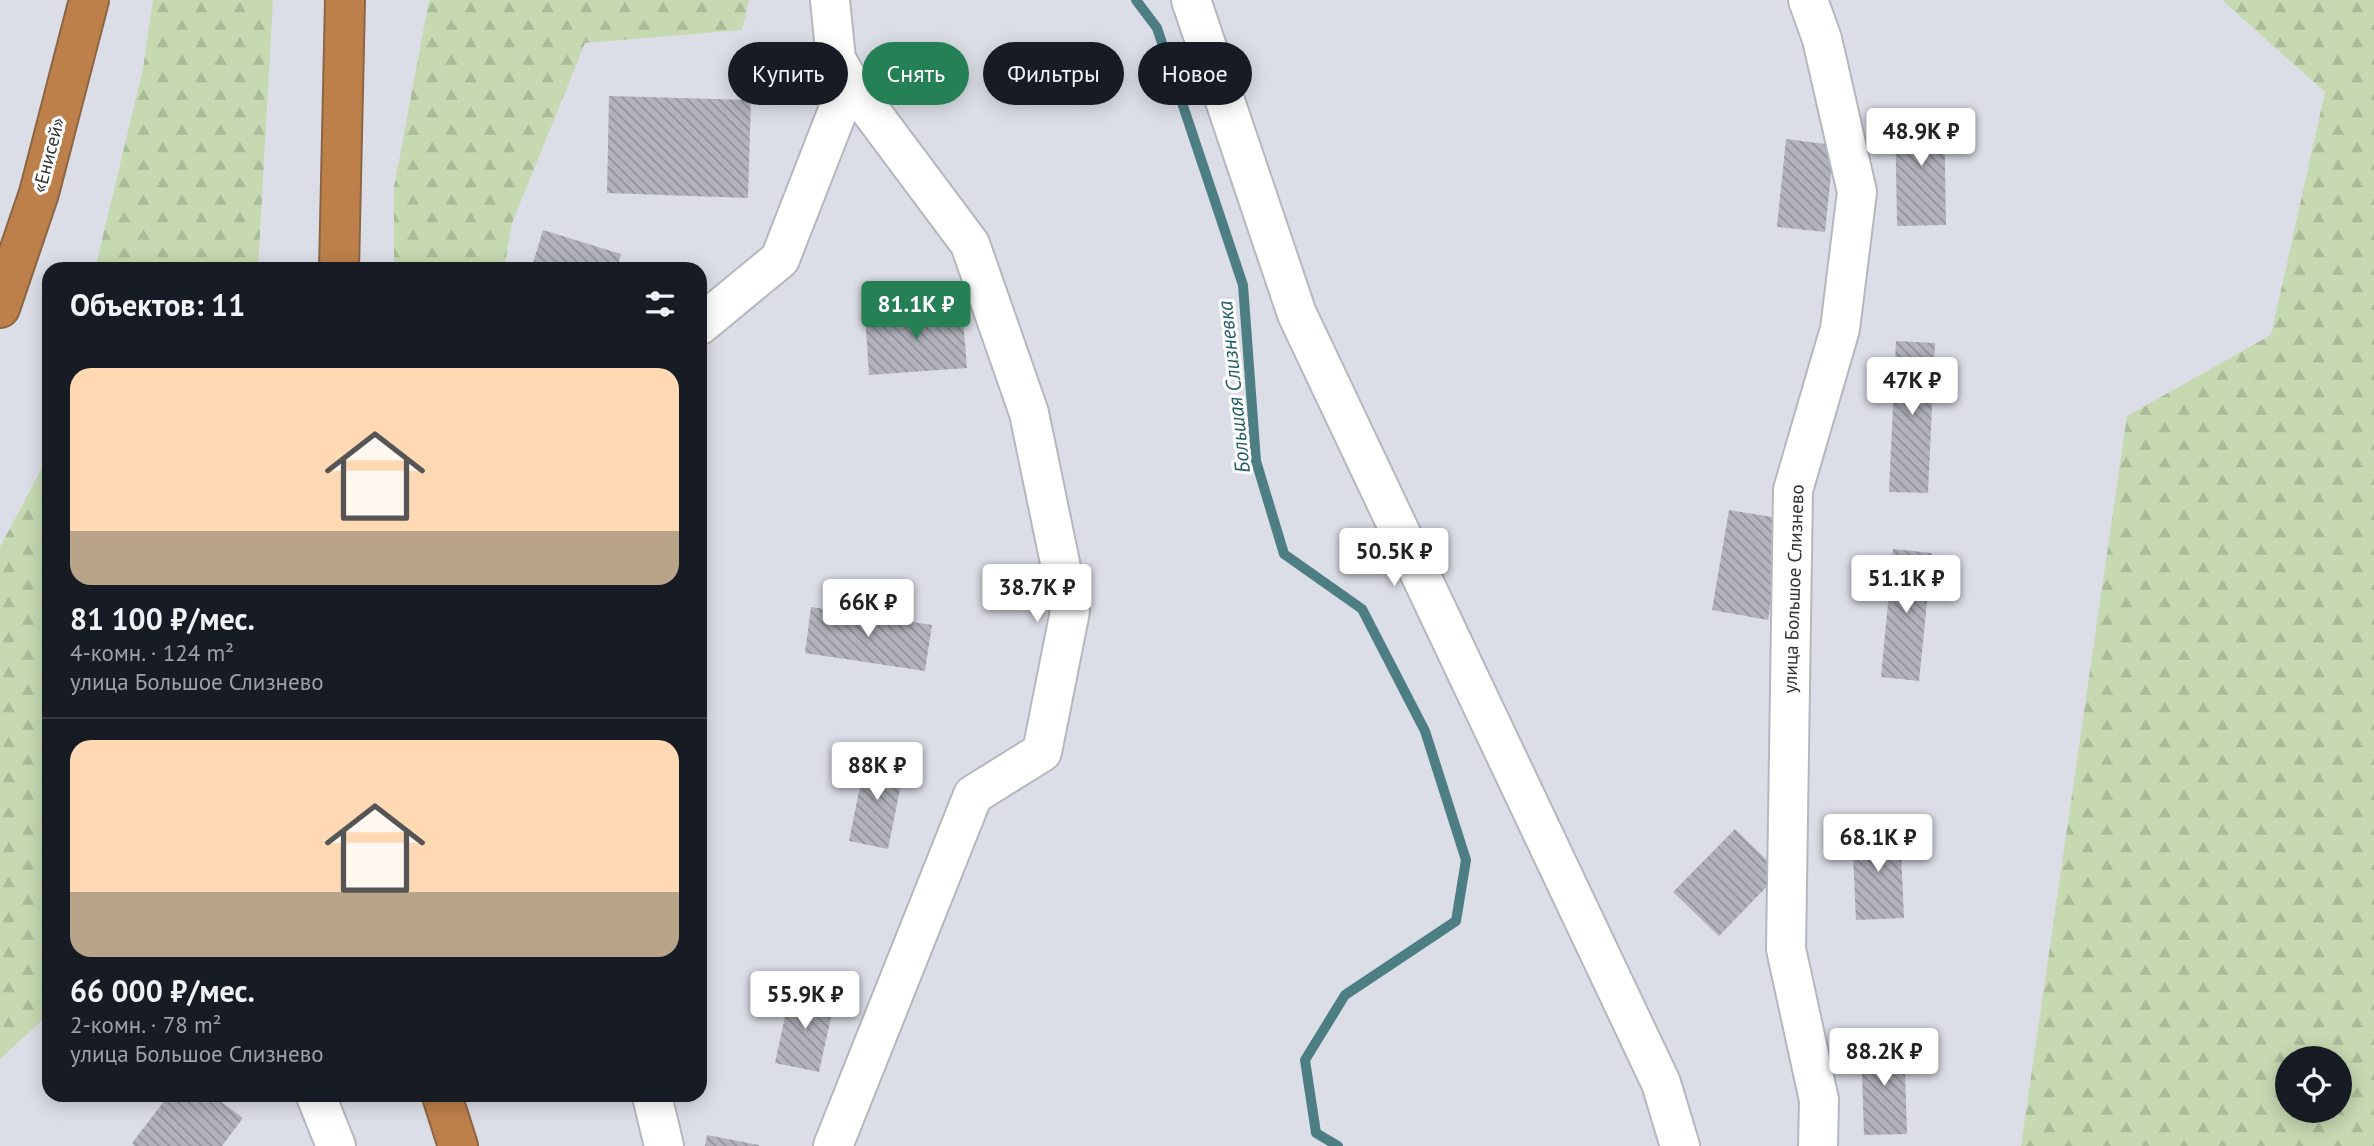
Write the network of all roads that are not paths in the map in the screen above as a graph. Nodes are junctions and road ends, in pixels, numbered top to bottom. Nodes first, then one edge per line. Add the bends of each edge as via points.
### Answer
1 (89, 0) edge
2 (345, 0) edge
3 (830, 0) edge
4 (1191, 0) edge
5 (1808, 0) edge
6 (849, 82) junction
7 (339, 262) edge
8 (0, 308) edge
9 (707, 320) edge
10 (318, 1102) edge
11 (444, 1102) edge
12 (653, 1102) edge
13 (336, 1146) edge
14 (458, 1146) edge
15 (664, 1146) edge
16 (833, 1146) edge
17 (1680, 1146) edge
18 (1818, 1146) edge

1 - 8 highway, «Енисей» via 39,193
2 - 7 highway
3 - 6 street via 836,59
4 - 17 street via 1297,314 1661,1083
5 - 18 street, улица Большое Слизнево via 1822,39 1857,192 1840,329 1793,490 1786,949 1819,1100
6 - 9 street via 780,259
6 - 16 street via 970,244 1029,413 1070,611 1042,752 972,794
10 - 13 street
11 - 14 highway
12 - 15 street

